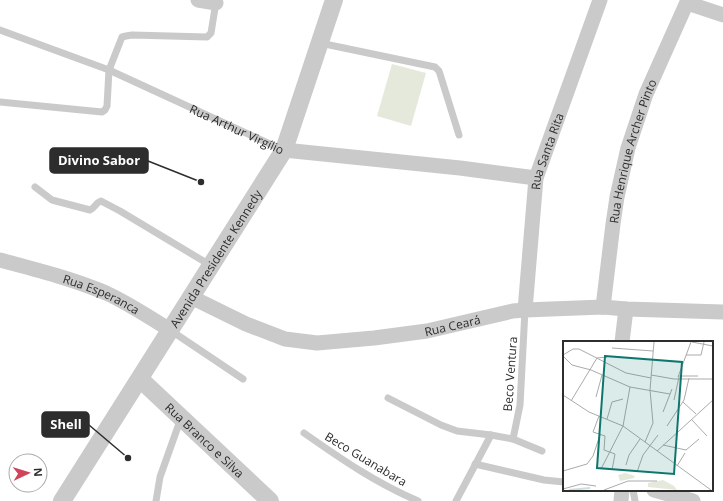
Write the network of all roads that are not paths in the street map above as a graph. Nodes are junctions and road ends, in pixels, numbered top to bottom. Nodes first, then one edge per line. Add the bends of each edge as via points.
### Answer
1 (198, 0) edge
2 (334, 0) edge
3 (600, 0) edge
4 (216, 2) edge
5 (688, 2) edge
6 (719, 9) edge
7 (0, 30) edge
8 (320, 42) junction
9 (109, 70) junction
10 (0, 102) edge
11 (459, 135) dead end
12 (284, 150) junction
13 (536, 178) junction
14 (35, 187) dead end
15 (0, 260) edge
16 (210, 266) junction
17 (191, 297) junction
18 (603, 307) junction
19 (626, 309) junction
20 (525, 310) junction
21 (723, 312) edge
22 (170, 330) junction
23 (622, 341) edge
24 (140, 379) junction
25 (243, 379) dead end
26 (388, 398) dead end
27 (181, 418) junction
28 (304, 433) dead end
29 (490, 435) junction
30 (513, 439) junction
31 (542, 451) dead end
32 (475, 464) junction
33 (563, 482) edge
34 (622, 491) edge
35 (633, 491) edge
36 (658, 491) edge
37 (62, 501) edge
38 (156, 501) edge
39 (270, 501) edge
40 (418, 501) edge
41 (456, 501) edge
42 (621, 501) edge
43 (635, 501) edge
44 (693, 501) edge

1 - 4 street
2 - 8 street, Avenida Presidente Kennedy
3 - 13 street, Rua Santa Rita
4 - 9 lane via 211,33 207,37 122,37
5 - 6 street, Rua Henrique Archer Pinto
5 - 18 street, Rua Henrique Archer Pinto via 646,94 628,148 617,197
7 - 9 lane, Rua Arthur Virgílio
8 - 11 lane via 435,67 439,71
8 - 12 street, Avenida Presidente Kennedy
9 - 10 lane via 107,106 102,112
9 - 12 lane, Rua Arthur Virgílio
12 - 13 street, Rua Arthur Virgílio
12 - 16 street, Avenida Presidente Kennedy
13 - 20 street, Rua Santa Rita
14 - 16 lane via 52,200 90,210 101,201
15 - 22 street, Rua Esperanca via 105,293
16 - 17 street, Avenida Presidente Kennedy
17 - 20 street, Rua Ceará via 246,324 278,336 317,342 427,331
17 - 22 street, Avenida Presidente Kennedy
18 - 19 street, Rua Ceará
18 - 20 street, Rua Ceará
19 - 21 street, Rua Ceará
19 - 23 street
20 - 30 lane, Beco Ventura via 520,405
22 - 24 street, Avenida Presidente Kennedy
22 - 25 lane
24 - 27 street, Rua Branco e Silva
24 - 37 street, Avenida Presidente Kennedy
26 - 29 lane via 451,429
27 - 38 lane via 160,477
27 - 39 street, Rua Branco e Silva
28 - 40 lane, Beco Guanabara via 364,474
29 - 30 lane
29 - 32 lane
30 - 31 lane
32 - 33 lane
32 - 41 lane
34 - 42 street
35 - 43 lane
36 - 44 street

